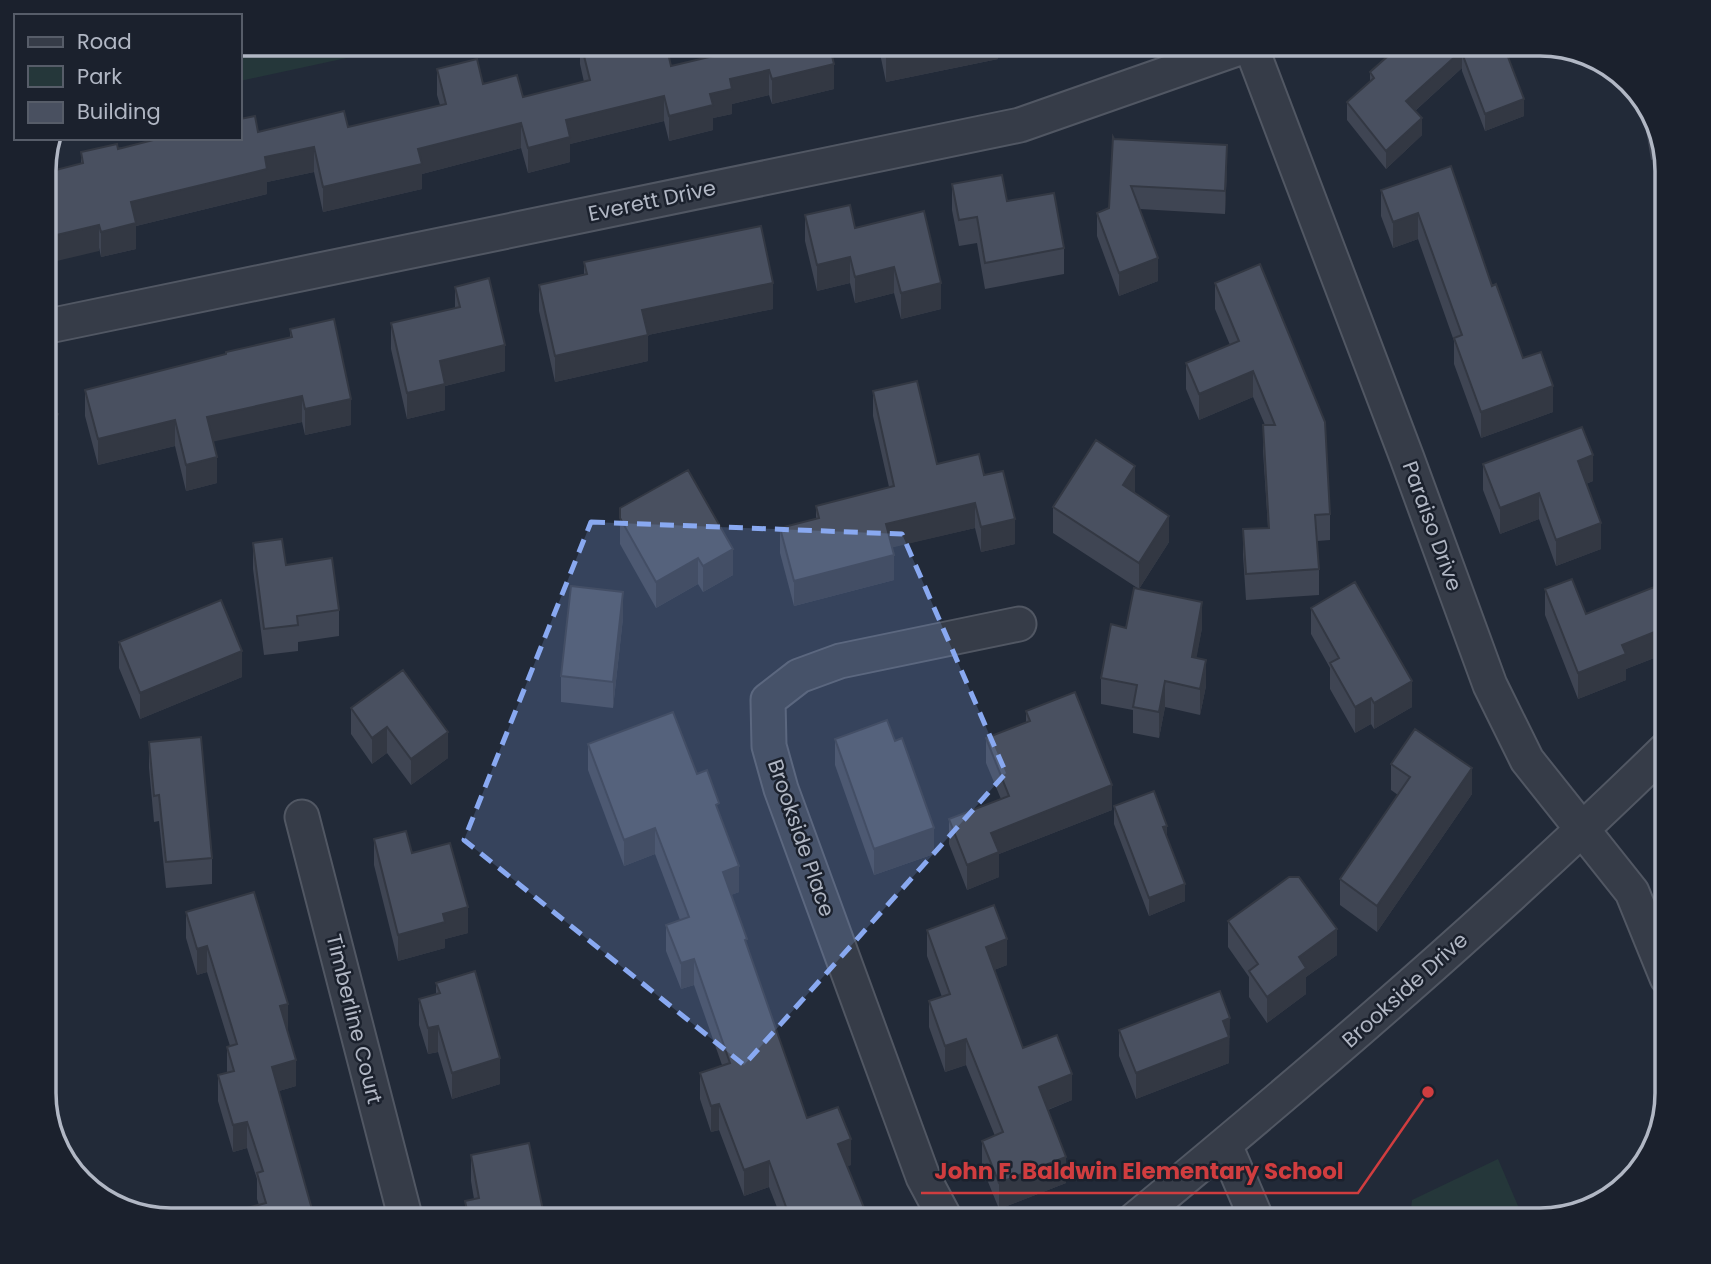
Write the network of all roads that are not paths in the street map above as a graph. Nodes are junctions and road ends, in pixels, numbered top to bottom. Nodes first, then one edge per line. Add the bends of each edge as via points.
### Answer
1 (1216, 56) edge
2 (1255, 56) edge
3 (56, 325) edge
4 (1019, 624) dead end
5 (1655, 760) edge
6 (302, 817) dead end
7 (1584, 830) junction
8 (1655, 949) edge
9 (1225, 1145) junction
10 (403, 1208) edge
11 (940, 1208) edge
12 (1149, 1208) edge
13 (1252, 1208) edge

1 - 3 street, Everett Drive via 1020,125
2 - 7 street, Paraiso Drive via 1490,685 1527,760
4 - 11 street, Brookside Place via 840,661 800,676 768,699 769,746 781,789 923,1177
5 - 7 street, Brookside Drive
6 - 10 street, Timberline Court
7 - 8 street, Paraiso Drive via 1632,892
7 - 9 street, Brookside Drive via 1335,1054
9 - 12 street, Brookside Drive
9 - 13 street

